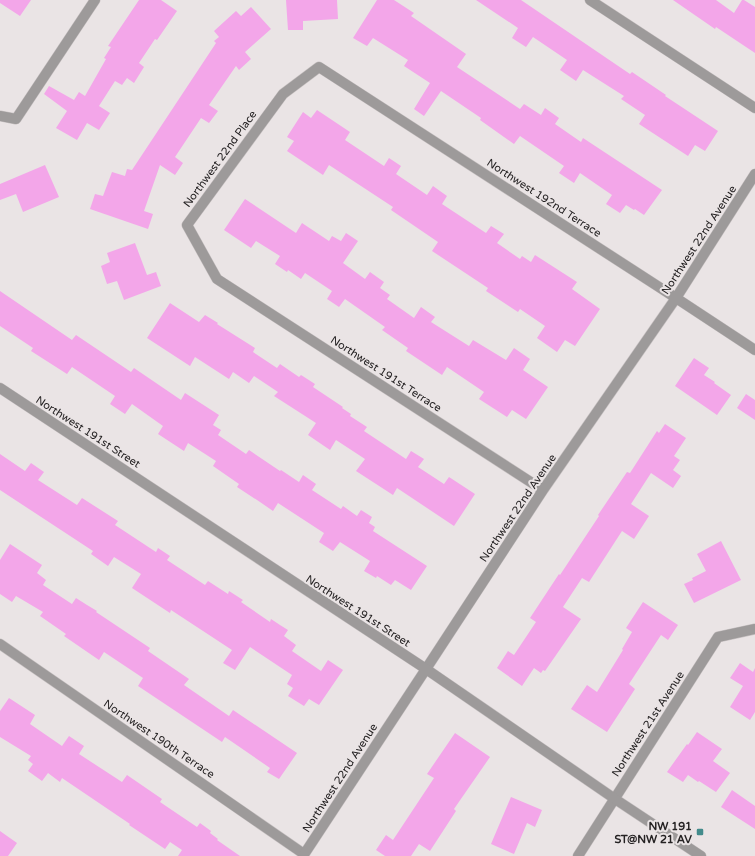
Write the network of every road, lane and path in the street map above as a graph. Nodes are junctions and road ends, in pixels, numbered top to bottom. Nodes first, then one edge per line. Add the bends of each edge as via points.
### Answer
1 (95, 0) edge
2 (590, 0) edge
3 (319, 67) joint
4 (755, 108) edge
5 (0, 116) edge
6 (755, 174) edge
7 (216, 279) joint
8 (676, 298) junction
9 (755, 350) edge
10 (0, 388) edge
11 (543, 490) junction
12 (755, 629) edge
13 (0, 644) edge
14 (426, 669) junction
15 (615, 799) junction
16 (304, 855) edge
17 (578, 856) edge
18 (701, 856) edge

1 - 5 street via 16,119
2 - 4 street
3 - 7 street, Northwest 22nd Place via 283,94 187,225
3 - 8 street, Northwest 192nd Terrace
6 - 8 street, Northwest 22nd Avenue
7 - 11 street, Northwest 191st Terrace
8 - 9 street, Northwest 192nd Terrace
8 - 11 street, Northwest 22nd Avenue
10 - 14 street, Northwest 191st Street
11 - 14 street, Northwest 22nd Avenue
12 - 15 street, Northwest 21st Avenue via 718,637
13 - 16 street, Northwest 190th Terrace
14 - 15 street, Northwest 191st Street
14 - 16 street, Northwest 22nd Avenue
15 - 17 street, Northwest 21st Avenue
15 - 18 street, Northwest 191st Street

